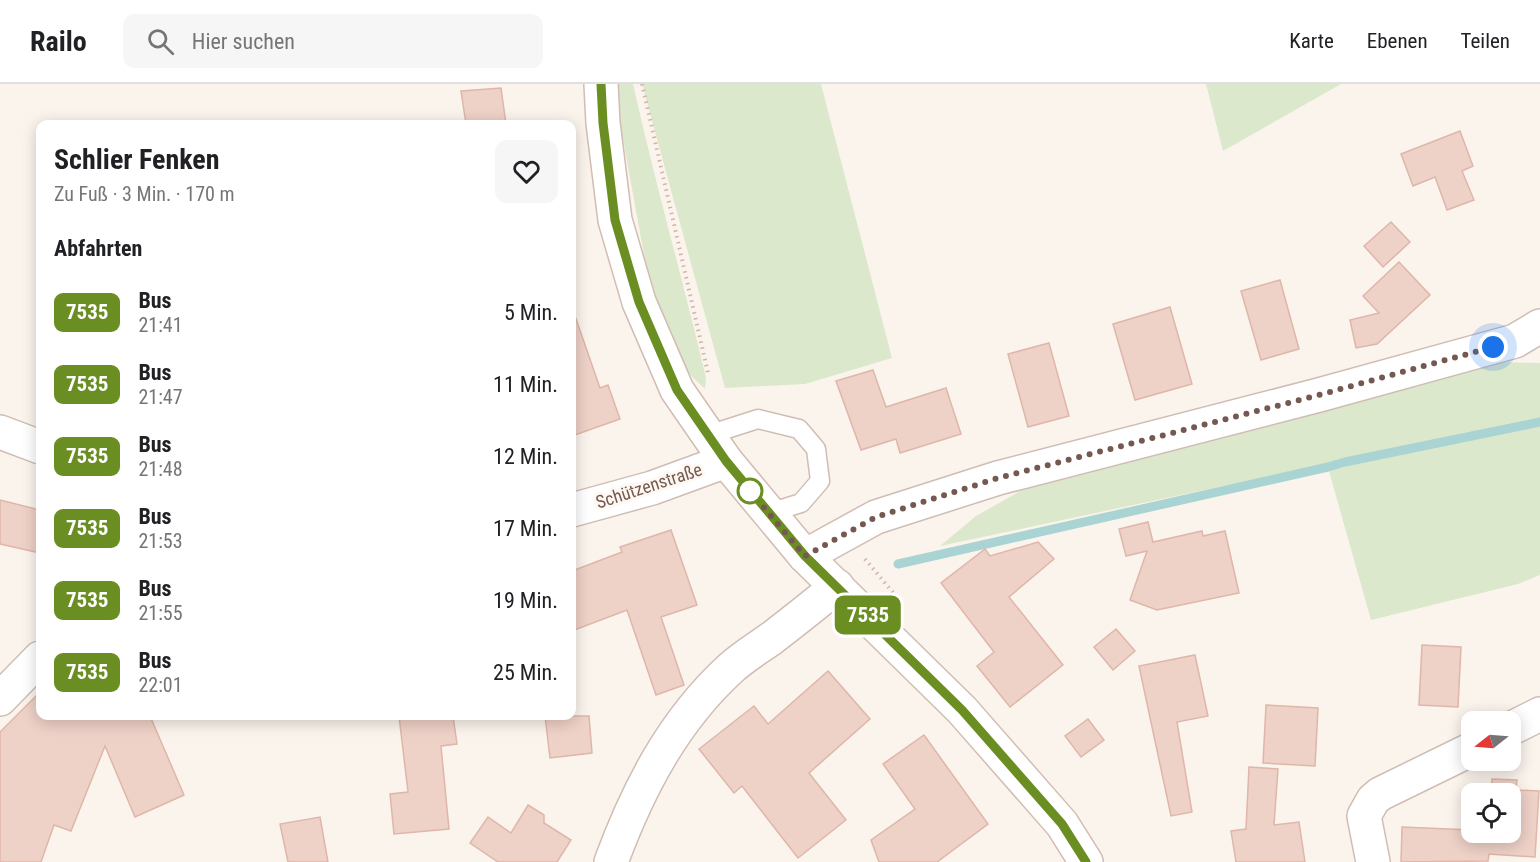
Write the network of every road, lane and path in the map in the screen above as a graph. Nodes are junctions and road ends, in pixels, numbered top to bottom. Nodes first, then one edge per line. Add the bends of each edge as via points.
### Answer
1 (601, 84) edge
2 (642, 84) edge
3 (1540, 326) edge
4 (708, 377) dead end
5 (0, 432) edge
6 (36, 446) edge
7 (717, 448) junction
8 (576, 509) edge
9 (769, 513) junction
10 (805, 556) junction
11 (837, 586) junction
12 (36, 662) edge
13 (0, 699) edge
14 (1540, 714) edge
15 (1521, 724) edge
16 (1461, 755) edge
17 (611, 862) edge
18 (1086, 862) edge
19 (1373, 862) edge

1 - 7 street via 615,220 639,302 677,390
2 - 4 path
3 - 10 street via 1515,341 998,478 876,517
5 - 6 street
7 - 8 street, Schützenstraße via 652,488
7 - 9 street
7 - 9 lane via 758,419 799,429 816,449 820,481 801,503
9 - 10 street
10 - 11 street
11 - 17 street via 733,667 701,698 660,753 628,815
11 - 18 street via 962,710 1062,824
12 - 13 street
14 - 15 street
16 - 19 street via 1373,800 1364,816

